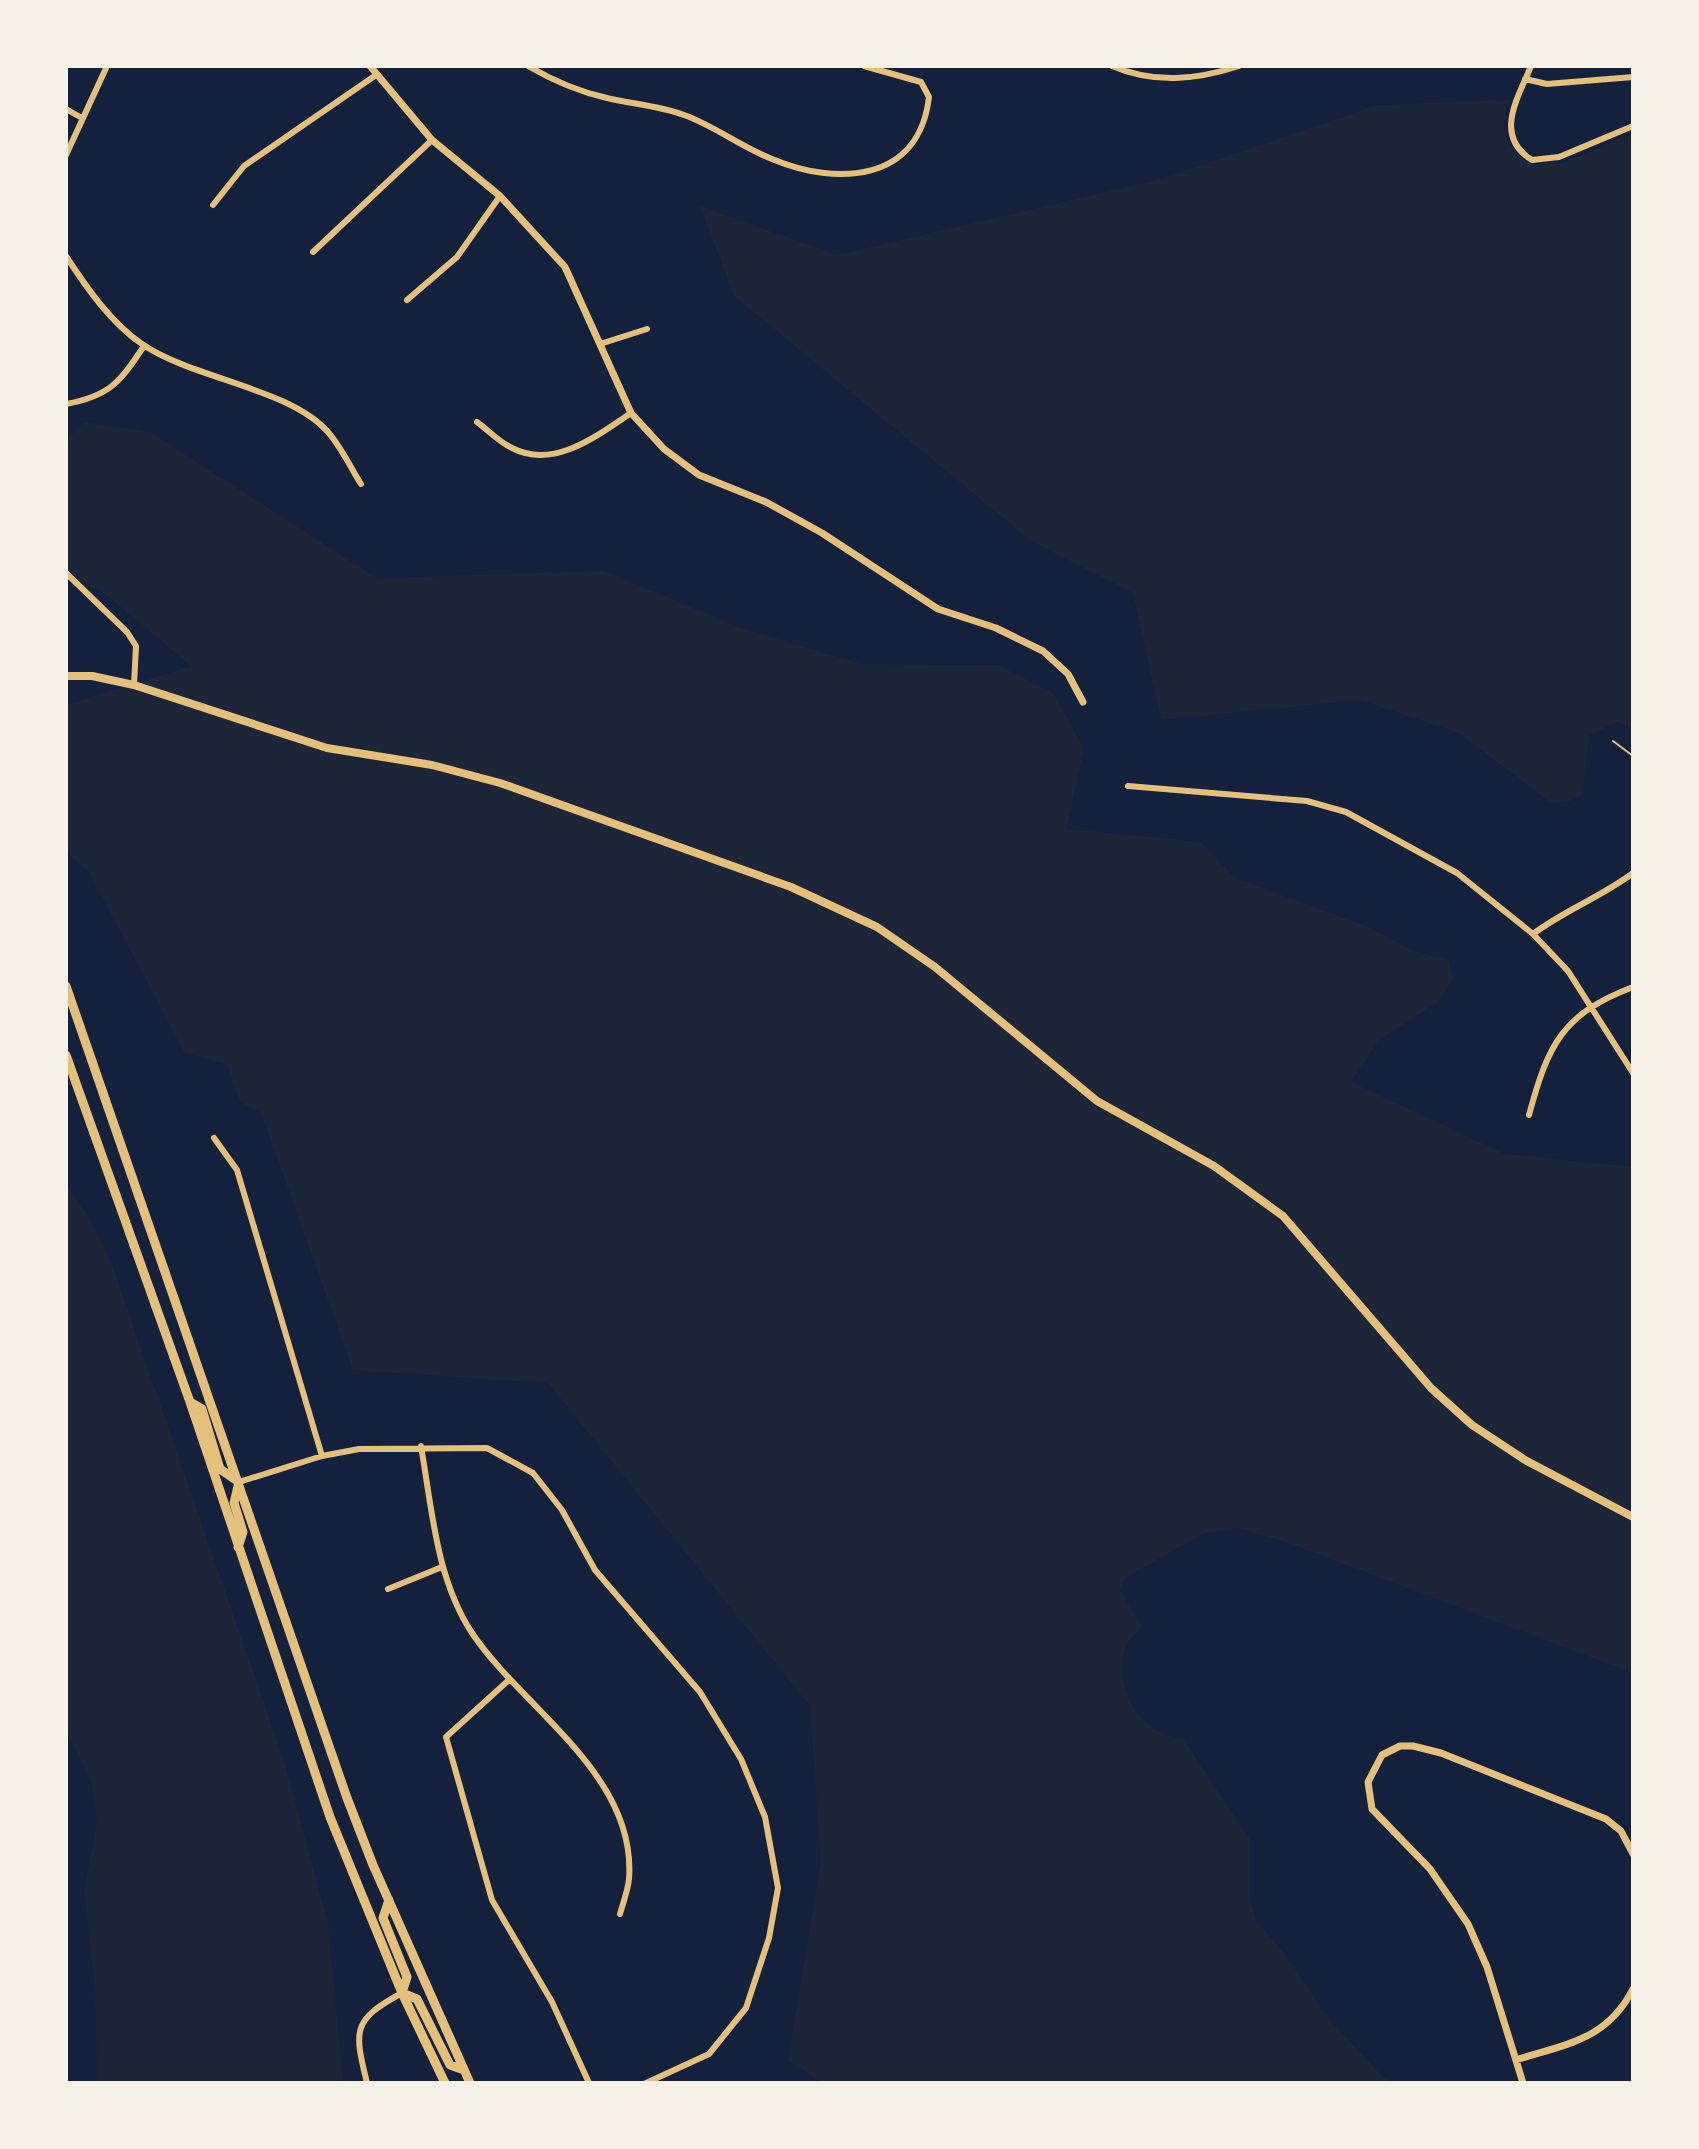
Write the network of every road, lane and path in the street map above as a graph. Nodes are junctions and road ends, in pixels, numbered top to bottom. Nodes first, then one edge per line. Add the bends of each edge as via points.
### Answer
1 (107, 66) edge
2 (370, 66) edge
3 (528, 66) edge
4 (864, 66) edge
5 (1112, 66) edge
6 (1239, 66) edge
7 (1531, 66) edge
8 (1221, 69) edge
9 (376, 75) junction
10 (1633, 77) edge
11 (1525, 79) junction
12 (66, 109) edge
13 (82, 118) junction
14 (1633, 126) edge
15 (432, 140) junction
16 (66, 155) edge
17 (500, 196) junction
18 (213, 205) dead end
19 (313, 252) dead end
20 (66, 256) edge
21 (407, 300) dead end
22 (647, 329) dead end
23 (600, 344) junction
24 (144, 346) junction
25 (66, 404) edge
26 (631, 413) junction
27 (477, 422) dead end
28 (361, 484) dead end
29 (66, 573) edge
30 (66, 676) edge
31 (134, 685) junction
32 (1083, 702) dead end
33 (1613, 741) dead end
34 (1633, 756) edge
35 (1128, 786) dead end
36 (1633, 873) edge
37 (1533, 934) junction
38 (66, 986) edge
39 (1633, 987) edge
40 (1591, 1005) junction
41 (66, 1055) edge
42 (1633, 1073) edge
43 (1529, 1115) dead end
44 (214, 1138) dead end
45 (190, 1402) junction
46 (421, 1446) junction
47 (322, 1456) junction
48 (239, 1482) junction
49 (1633, 1517) edge
50 (238, 1547) junction
51 (442, 1567) junction
52 (388, 1589) dead end
53 (510, 1679) junction
54 (1633, 1854) edge
55 (389, 1900) junction
56 (620, 1914) dead end
57 (1633, 1989) edge
58 (402, 1993) junction
59 (1516, 2060) junction
60 (464, 2070) junction
61 (367, 2083) edge
62 (445, 2083) edge
63 (470, 2083) edge
64 (589, 2083) edge
65 (646, 2083) edge
66 (1523, 2083) edge

1 - 13 street
2 - 9 street
3 - 4 street via 595,95 686,116 781,163 856,175 897,159 913,141 929,93 921,82
5 - 8 street via 1134,75 1178,80
6 - 8 street
7 - 11 street
9 - 15 street
9 - 18 street via 244,166
10 - 11 street via 1547,84
11 - 14 street via 1509,129 1532,160 1559,157
12 - 13 street
13 - 16 street
15 - 17 street
15 - 19 street
17 - 21 street via 457,257
17 - 23 street via 565,267
20 - 24 street via 87,287
22 - 23 street
23 - 26 street
24 - 25 street via 118,384 92,399
24 - 28 street via 278,399 328,431
26 - 27 street via 585,445 535,454 512,449
26 - 32 street via 664,449 699,475 810,526 938,609 1043,651 1068,674
29 - 31 street via 136,646
30 - 31 main road
31 - 49 main road via 327,748 432,765 500,783 791,887 877,927 962,988 1097,1101 1214,1166 1283,1216 1431,1388 1472,1425 1525,1460
33 - 34 path
35 - 37 street via 1307,801 1346,812 1457,873
36 - 37 street
37 - 40 street
38 - 48 main road
39 - 40 street
40 - 42 street
40 - 43 street via 1557,1038
41 - 45 main road
44 - 47 street via 237,1170
45 - 48 main road via 202,1409 220,1469
45 - 50 main road
46 - 47 street
46 - 51 street
46 - 65 street via 487,1448 533,1473 562,1510 595,1570 700,1692 741,1759 765,1817 778,1888 769,1938 746,2008 709,2054
47 - 48 street
48 - 50 main road via 234,1503 243,1532
48 - 55 main road via 347,1798
50 - 58 main road via 330,1817
51 - 52 street
51 - 53 street via 472,1633
53 - 56 street via 569,1740 609,1798 627,1851 629,1879
53 - 64 street via 446,1737 492,1900 552,2002
54 - 59 street via 1621,1831 1606,1819 1441,1753 1400,1746 1373,1767 1368,1782 1372,1809 1437,1878 1468,1924
55 - 58 main road via 383,1918 407,1977
55 - 60 main road
57 - 59 street via 1605,2027 1585,2039
58 - 60 main road via 417,1999 450,2065
58 - 61 street via 376,2007 358,2029
58 - 62 main road
59 - 66 street
60 - 63 main road

